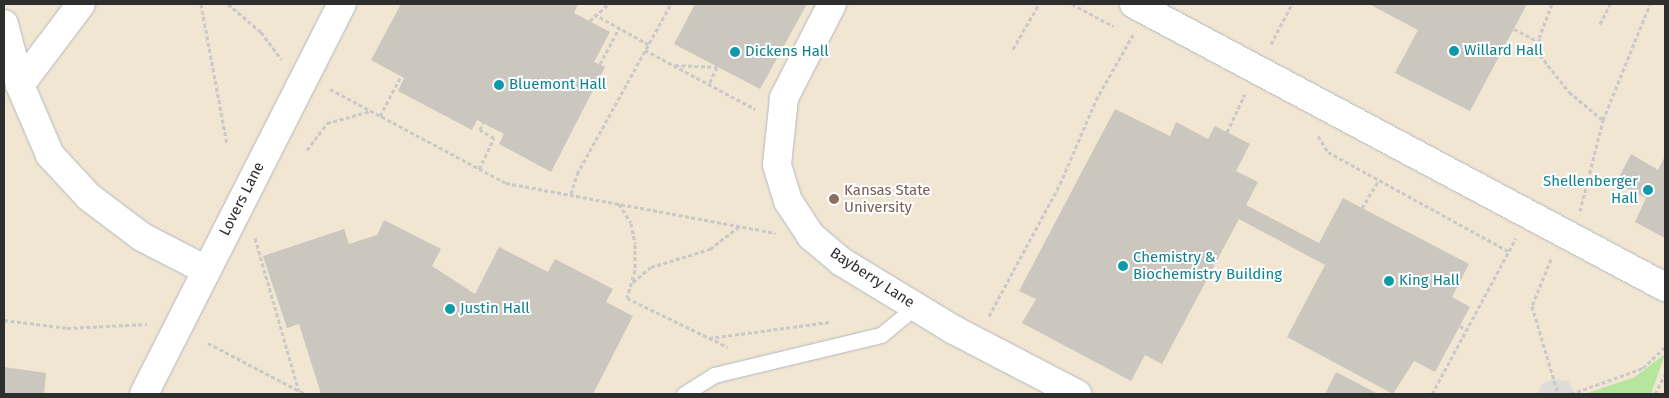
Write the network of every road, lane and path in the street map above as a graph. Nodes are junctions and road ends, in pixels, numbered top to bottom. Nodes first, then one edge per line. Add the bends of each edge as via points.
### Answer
1 (81, 4) edge
2 (201, 4) edge
3 (228, 4) edge
4 (342, 4) edge
5 (608, 4) edge
6 (669, 4) edge
7 (832, 4) edge
8 (1039, 4) edge
9 (1292, 4) edge
10 (1552, 4) edge
11 (1610, 4) edge
12 (1650, 4) edge
13 (1140, 7) edge
14 (594, 14) junction
15 (590, 22) dead end
16 (4, 24) edge
17 (1600, 24) dead end
18 (619, 28) junction
19 (1514, 29) dead end
20 (1277, 34) dead end
21 (1539, 42) junction
22 (648, 44) junction
23 (1013, 49) dead end
24 (645, 50) junction
25 (600, 64) dead end
26 (672, 64) junction
27 (287, 65) dead end
28 (400, 76) dead end
29 (709, 84) junction
30 (20, 85) junction
31 (326, 87) dead end
32 (758, 110) dead end
33 (371, 111) junction
34 (380, 116) junction
35 (1603, 120) junction
36 (483, 123) dead end
37 (227, 144) dead end
38 (307, 150) dead end
39 (1328, 152) dead end
40 (479, 169) junction
41 (1379, 180) junction
42 (570, 194) junction
43 (1585, 203) dead end
44 (619, 204) junction
45 (1362, 208) dead end
46 (1529, 214) junction
47 (739, 226) junction
48 (251, 228) dead end
49 (784, 235) dead end
50 (1508, 251) junction
51 (1553, 255) dead end
52 (206, 270) junction
53 (632, 283) junction
54 (1665, 287) edge
55 (915, 307) junction
56 (4, 320) edge
57 (839, 320) dead end
58 (987, 320) dead end
59 (150, 324) dead end
60 (1460, 326) dead end
61 (1466, 330) junction
62 (208, 343) dead end
63 (1665, 347) edge
64 (1665, 374) edge
65 (299, 391) junction
66 (144, 394) edge
67 (304, 394) edge
68 (684, 394) edge
69 (1077, 394) edge
70 (1432, 394) edge
71 (1558, 394) edge
72 (1571, 394) edge
73 (1655, 394) edge

1 - 30 street
2 - 37 path
3 - 27 path via 261,32
4 - 52 street, Lovers Lane
5 - 14 path
6 - 22 path
7 - 55 street, Bayberry Lane via 784,98 777,165 788,201 811,236 842,262
8 - 23 path
9 - 20 path
10 - 21 path
11 - 17 path
12 - 35 path
13 - 46 street
13 - 58 path via 1060,184
14 - 15 path
14 - 18 path
16 - 30 street
18 - 22 path
18 - 25 path
19 - 21 path
21 - 35 path via 1547,68
22 - 24 path
24 - 26 path
24 - 42 path via 598,134
26 - 29 path
26 - 29 path via 717,67
28 - 34 path
29 - 32 path
30 - 52 street via 50,155 89,197 142,237
31 - 33 path
33 - 34 path
33 - 38 path via 327,123
34 - 40 path
35 - 43 path
36 - 40 path via 480,130 494,138
39 - 41 path
40 - 42 path via 506,183
41 - 45 path
41 - 50 path
42 - 44 path
44 - 47 path
44 - 53 path via 631,223 635,244
46 - 50 path
46 - 54 street
47 - 49 path
47 - 53 path via 710,249 651,267
48 - 65 path
50 - 61 path
51 - 71 path via 1532,306
52 - 66 street, Lovers Lane
53 - 57 path via 627,298 707,338
55 - 68 lane via 881,335 714,375
55 - 69 street, Bayberry Lane
56 - 59 path via 67,328
60 - 61 path
61 - 70 path
62 - 65 path
63 - 72 path via 1643,368
64 - 73 path
65 - 67 path

